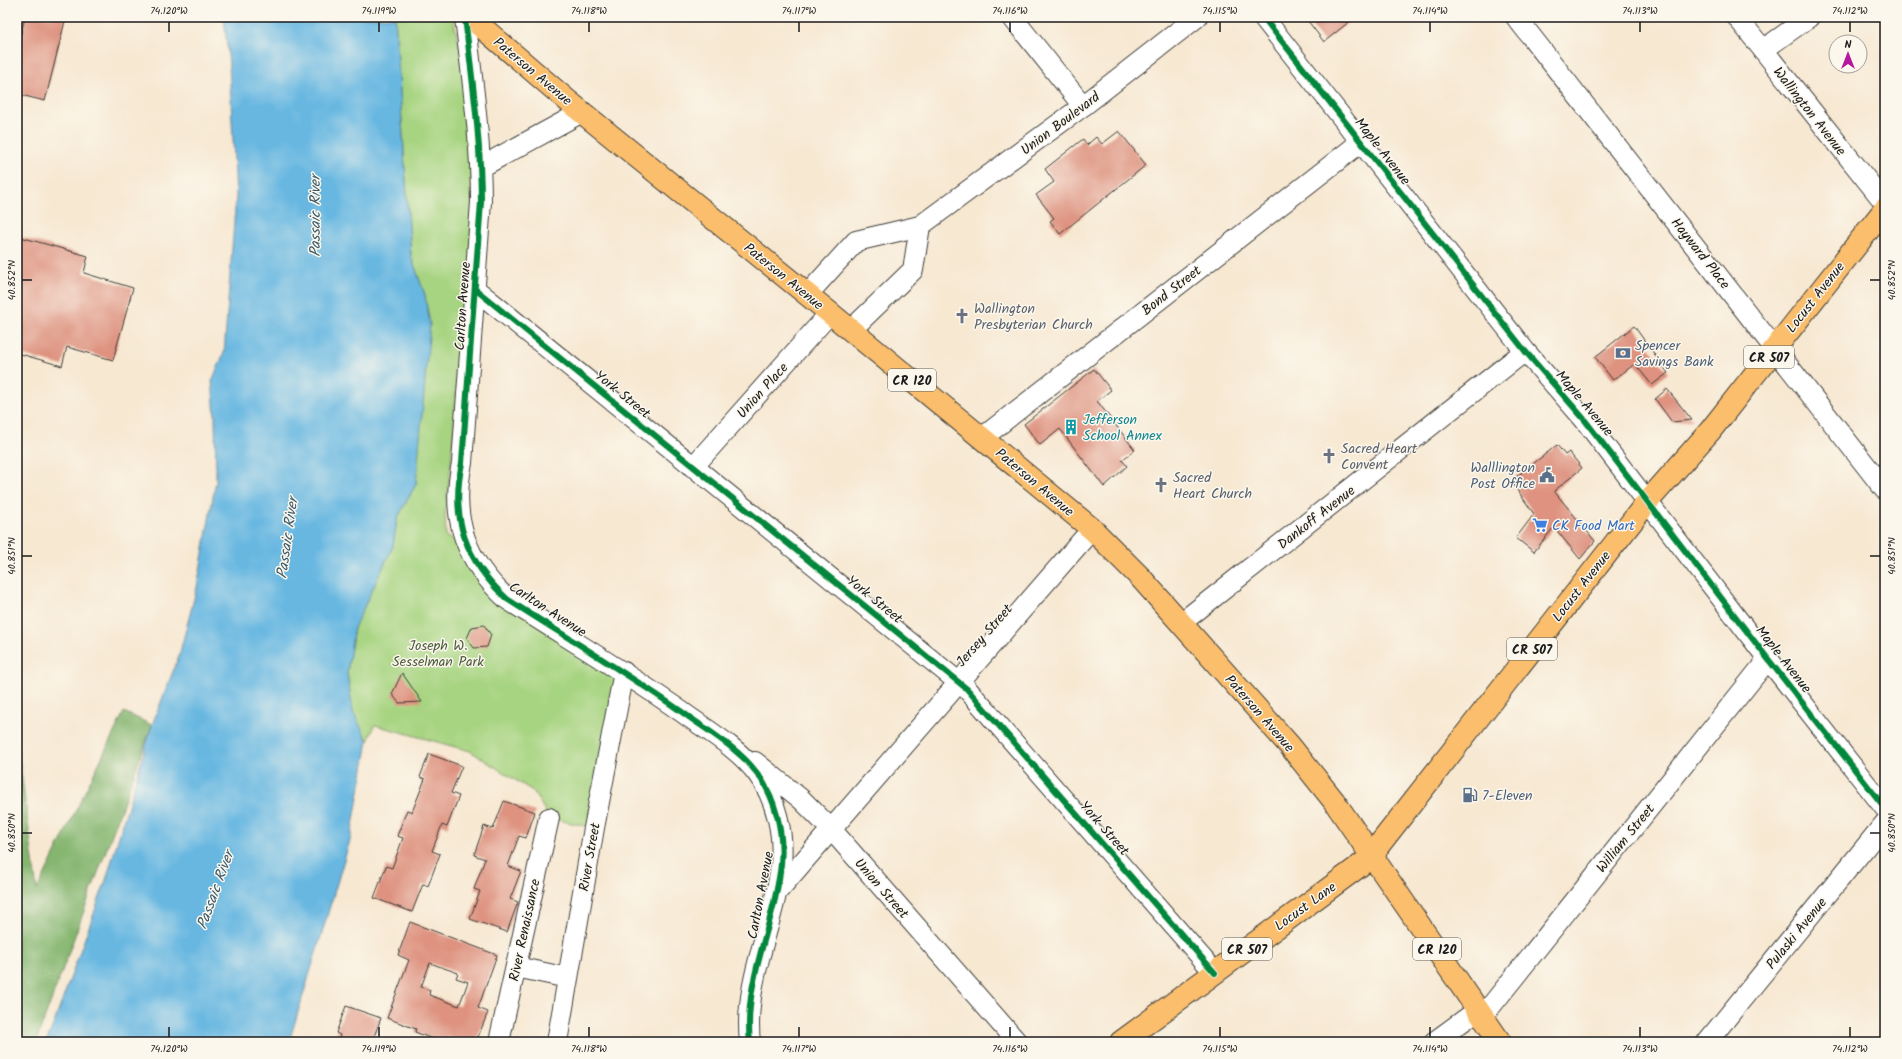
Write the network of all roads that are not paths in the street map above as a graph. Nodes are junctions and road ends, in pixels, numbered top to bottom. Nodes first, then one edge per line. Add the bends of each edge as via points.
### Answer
1 (466, 17) edge
2 (470, 17) edge
3 (1012, 17) edge
4 (1197, 17) edge
5 (1263, 17) edge
6 (1516, 17) edge
7 (1737, 17) edge
8 (1809, 17) edge
9 (1763, 50) junction
10 (1083, 106) junction
11 (582, 112) junction
12 (1361, 142) junction
13 (482, 167) junction
14 (1885, 203) edge
15 (1885, 209) edge
16 (920, 226) junction
17 (475, 289) junction
18 (808, 295) junction
19 (830, 313) junction
20 (851, 330) junction
21 (1775, 349) junction
22 (1525, 351) junction
23 (982, 438) junction
24 (693, 466) junction
25 (1885, 490) edge
26 (1648, 501) junction
27 (1092, 529) junction
28 (1181, 623) junction
29 (1768, 659) junction
30 (624, 672) junction
31 (959, 682) junction
32 (734, 749) junction
33 (1885, 808) edge
34 (549, 818) dead end
35 (1885, 823) edge
36 (831, 829) junction
37 (1373, 856) junction
38 (775, 894) junction
39 (516, 967) junction
40 (1215, 972) junction
41 (568, 978) junction
42 (1481, 1013) junction
43 (499, 1042) edge
44 (557, 1042) edge
45 (750, 1042) edge
46 (1017, 1042) edge
47 (1121, 1042) edge
48 (1434, 1042) edge
49 (1500, 1042) edge
50 (1707, 1042) edge

1 - 13 street, Carlton Avenue
2 - 11 main road, Paterson Avenue / CR 120
3 - 10 street
4 - 10 street, Union Boulevard
5 - 12 street, Maple Avenue
6 - 21 street, Hayward Place
7 - 9 street, Wallington Avenue
8 - 9 street
9 - 14 street, Wallington Avenue
10 - 16 street, Union Boulevard
11 - 13 street
11 - 18 main road, Paterson Avenue / CR 120
12 - 22 street, Maple Avenue
12 - 23 street, Bond Street
13 - 17 street, Carlton Avenue via 482,202
15 - 21 main road, Locust Avenue / CR 507
16 - 18 street, Union Boulevard via 856,241
16 - 20 street via 913,270
17 - 24 street, York Street
17 - 30 street, Carlton Avenue via 457,499 466,544 490,584 507,599
18 - 19 main road, Paterson Avenue / CR 120
19 - 20 main road, Paterson Avenue / CR 120
19 - 24 street, Union Place
20 - 23 main road, Paterson Avenue / CR 120
21 - 25 street, Hayward Place
21 - 26 main road, Locust Avenue / CR 507 via 1710,430
22 - 26 street, Maple Avenue via 1584,419
22 - 28 street, Dankoff Avenue
23 - 27 main road, Paterson Avenue / CR 120
24 - 31 street, York Street
26 - 29 street, Maple Avenue
26 - 37 main road, Locust Avenue / CR 507
27 - 28 main road, Paterson Avenue / CR 120
27 - 31 street, Jersey Street
28 - 37 main road, Paterson Avenue / CR 120 via 1290,746
29 - 33 street, Maple Avenue
29 - 42 street, William Street
30 - 32 street, Carlton Avenue
30 - 41 street, River Street
31 - 36 street, Jersey Street
31 - 40 street, York Street
32 - 36 street, Union Street via 767,771 801,799
32 - 38 street, Carlton Avenue via 757,774 769,793 777,817 781,865
34 - 39 street, River Renaissance
35 - 50 street, Pulaski Avenue
36 - 38 street, Jersey Street
36 - 46 street, Union Street
37 - 40 main road, Locust Lane / CR 507
37 - 42 main road, Paterson Avenue / CR 120
38 - 45 street, Carlton Avenue via 752,990 749,1015
39 - 41 street
39 - 43 street, River Renaissance
40 - 47 main road, Locust Lane / CR 507
41 - 44 street, River Street
42 - 48 street, William Street
42 - 49 main road, Paterson Avenue / CR 120

